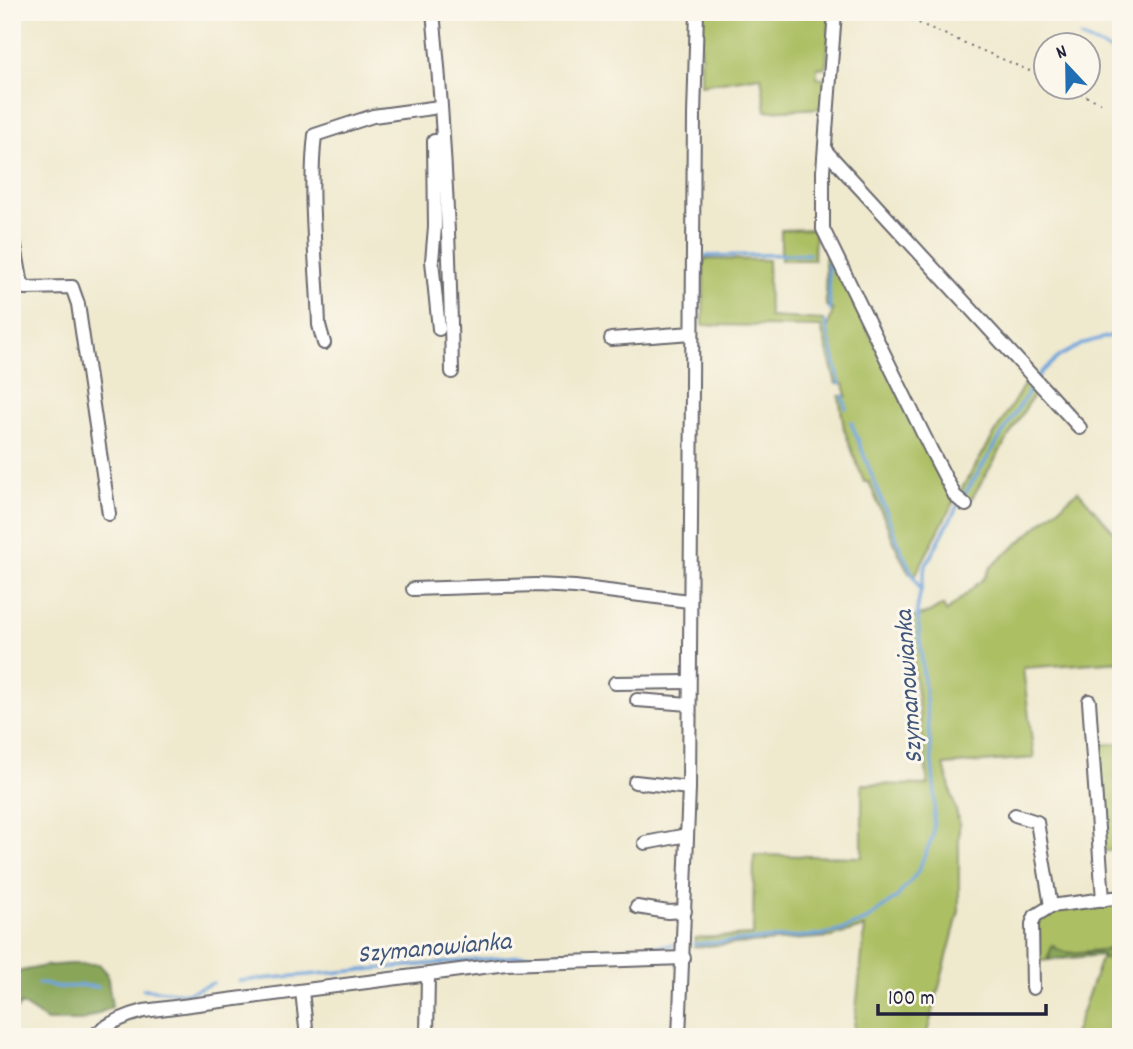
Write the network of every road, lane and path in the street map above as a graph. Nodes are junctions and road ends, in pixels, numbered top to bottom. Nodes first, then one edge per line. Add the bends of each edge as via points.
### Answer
1 (433, 12) edge
2 (697, 12) edge
3 (835, 12) edge
4 (893, 12) edge
5 (1032, 72) edge
6 (1099, 102) edge
7 (1104, 104) dead end
8 (432, 108) dead end
9 (442, 141) junction
10 (825, 150) junction
11 (12, 229) edge
12 (439, 329) dead end
13 (692, 333) junction
14 (611, 339) dead end
15 (324, 343) dead end
16 (452, 372) dead end
17 (1080, 428) dead end
18 (966, 506) dead end
19 (109, 514) dead end
20 (413, 589) dead end
21 (689, 601) junction
22 (689, 682) junction
23 (615, 683) dead end
24 (637, 700) dead end
25 (1089, 701) dead end
26 (689, 704) junction
27 (635, 782) dead end
28 (689, 788) junction
29 (1015, 815) dead end
30 (688, 835) junction
31 (645, 843) dead end
32 (1121, 897) edge
33 (1103, 900) junction
34 (1051, 906) junction
35 (637, 908) dead end
36 (685, 911) junction
37 (684, 958) junction
38 (428, 975) junction
39 (1033, 988) dead end
40 (302, 991) junction
41 (92, 1037) edge
42 (307, 1037) edge
43 (427, 1037) edge
44 (679, 1037) edge

1 - 9 street
2 - 13 street
3 - 10 street
4 - 5 path
6 - 7 path
8 - 15 street via 373,116 315,135 319,326
9 - 12 street via 434,141 432,261
9 - 16 street
10 - 17 street
10 - 18 street via 825,236 955,496
11 - 19 street via 25,288 72,287
13 - 14 street
13 - 21 street
20 - 21 street via 536,585
21 - 22 street
22 - 23 street
22 - 26 street
24 - 26 street
25 - 33 street
26 - 28 street
27 - 28 street
28 - 30 street
29 - 34 street via 1037,822
30 - 31 street
30 - 36 street
32 - 33 street
33 - 34 street
34 - 39 street via 1035,916 1032,924
35 - 36 street
36 - 37 street
37 - 38 street via 506,964
37 - 44 street
38 - 40 street
38 - 43 street
40 - 41 street via 144,1011 121,1017
40 - 42 street

